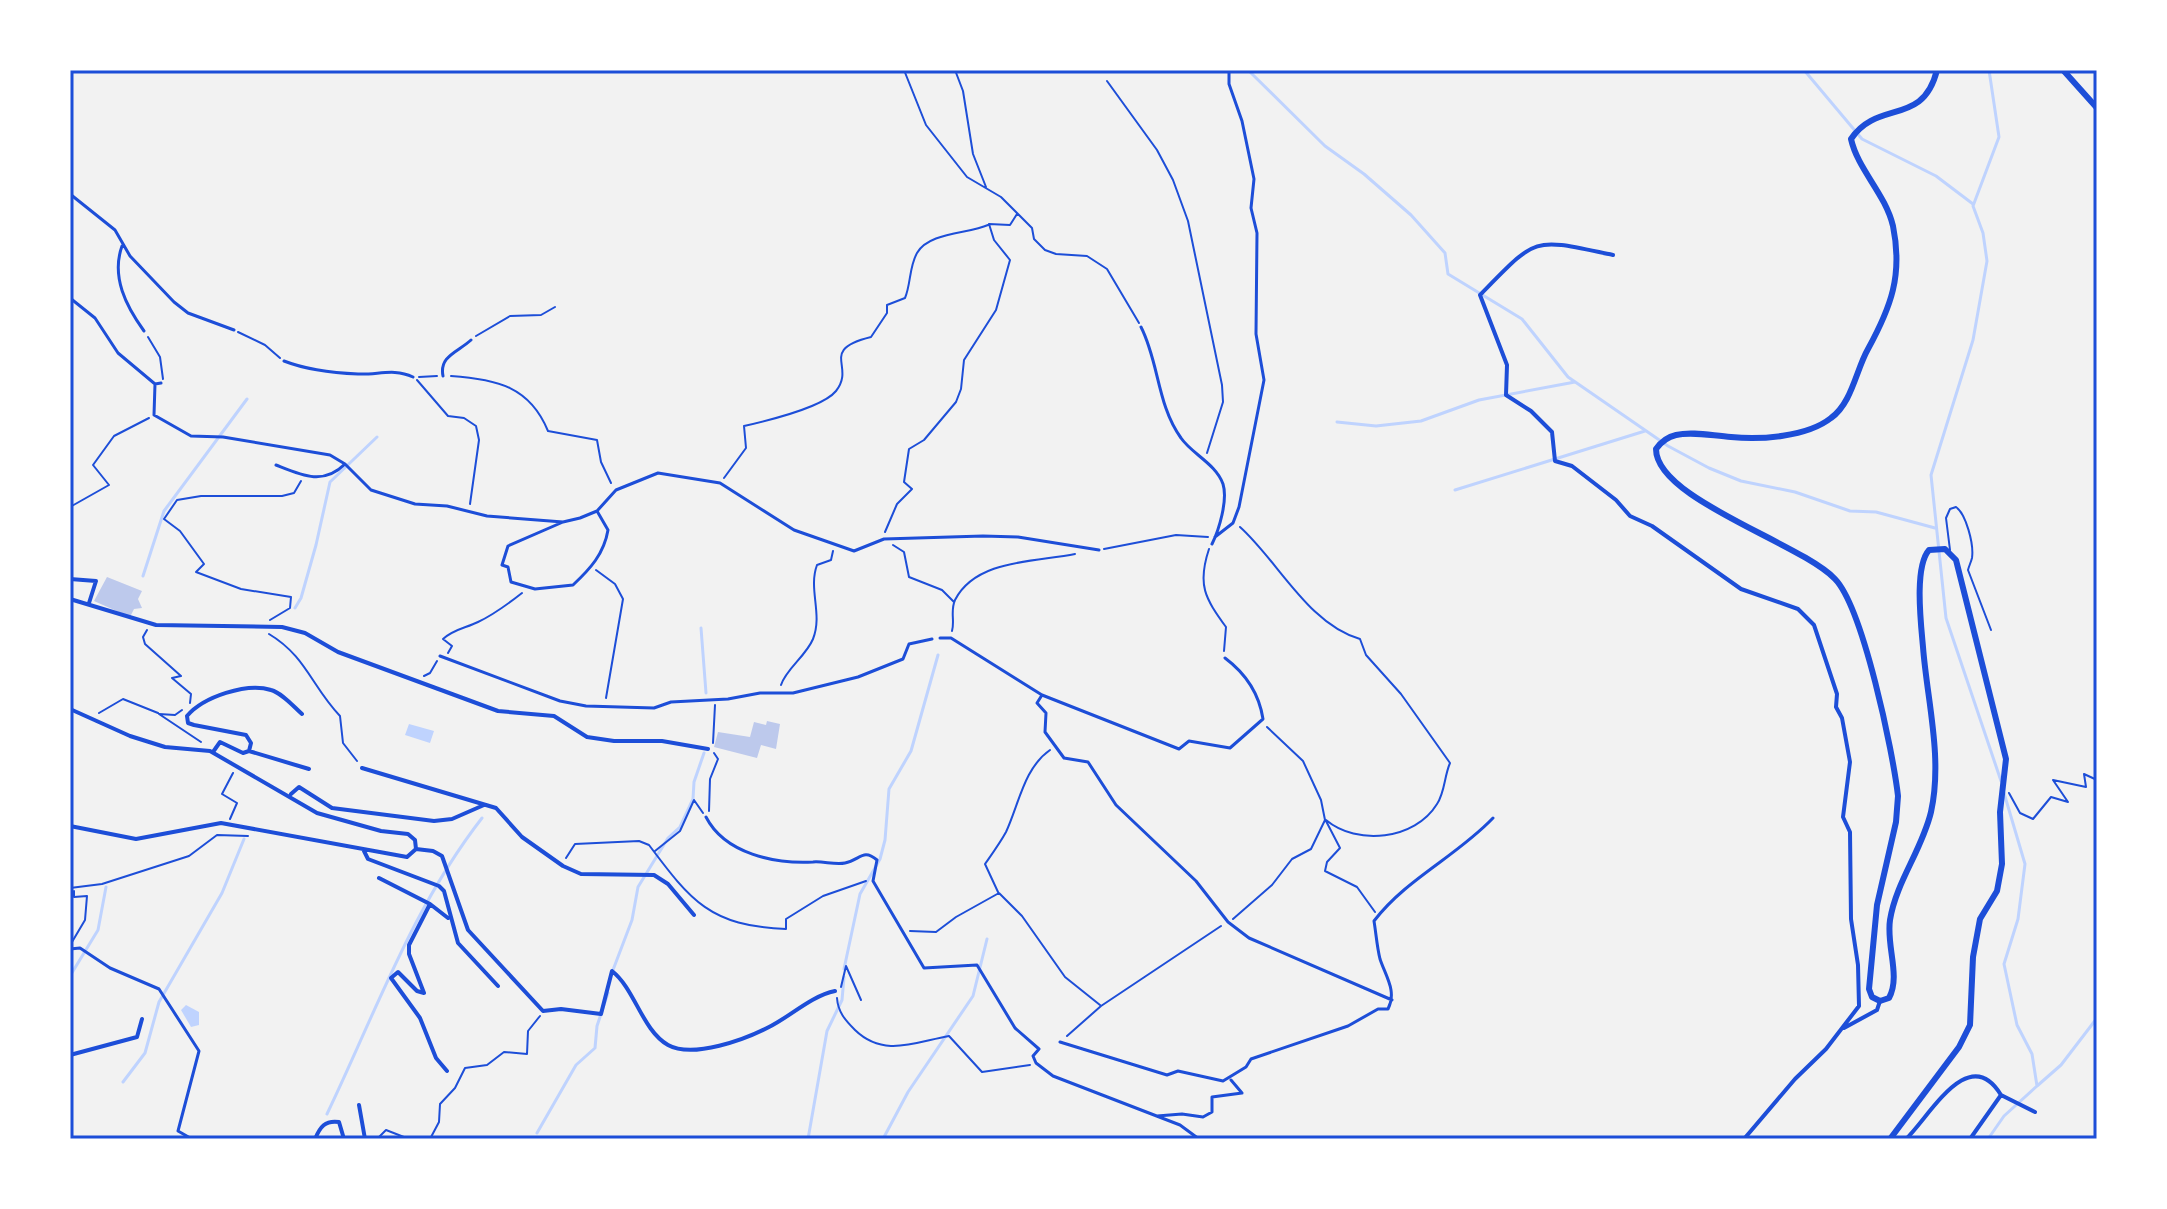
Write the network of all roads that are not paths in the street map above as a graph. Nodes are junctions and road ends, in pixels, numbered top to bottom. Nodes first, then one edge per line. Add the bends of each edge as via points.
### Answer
1 (1229, 70) edge
2 (1937, 70) edge
3 (2063, 70) edge
4 (2097, 108) edge
5 (70, 194) edge
6 (122, 246) junction
7 (1613, 255) dead end
8 (70, 298) edge
9 (1141, 327) road end
10 (234, 330) road end
11 (144, 331) road end
12 (471, 340) road end
13 (284, 361) road end
14 (443, 376) road end
15 (413, 377) road end
16 (161, 383) road end
17 (155, 384) junction
18 (345, 464) junction
19 (276, 465) dead end
20 (597, 511) junction
21 (563, 522) junction
22 (1208, 537) road end
23 (1215, 537) junction
24 (1212, 544) road end
25 (1097, 550) road end
26 (1951, 555) junction
27 (70, 579) edge
28 (70, 599) edge
29 (89, 603) junction
30 (1991, 630) dead end
31 (940, 638) dead end
32 (932, 639) dead end
33 (440, 656) road end
34 (1225, 658) road end
35 (1042, 695) junction
36 (70, 709) edge
37 (302, 714) dead end
38 (708, 749) dead end
39 (249, 751) junction
40 (212, 752) junction
41 (362, 768) road end
42 (309, 769) dead end
43 (290, 794) junction
44 (484, 805) junction
45 (706, 817) road end
46 (1493, 818) dead end
47 (70, 826) edge
48 (416, 849) junction
49 (364, 850) junction
50 (379, 878) dead end
51 (430, 904) junction
52 (694, 915) dead end
53 (450, 920) junction
54 (70, 946) edge
55 (498, 986) dead end
56 (835, 991) road end
57 (1392, 1000) junction
58 (1880, 1001) junction
59 (142, 1019) dead end
60 (1842, 1029) junction
61 (1060, 1042) road end
62 (70, 1055) edge
63 (447, 1071) dead end
64 (1230, 1079) junction
65 (2001, 1095) junction
66 (359, 1105) dead end
67 (2035, 1112) dead end
68 (1157, 1116) junction
69 (192, 1139) edge
70 (315, 1139) edge
71 (344, 1139) edge
72 (365, 1139) edge
73 (1199, 1139) edge
74 (1744, 1139) edge
75 (1890, 1139) edge
76 (1906, 1139) edge
77 (1970, 1139) edge

1 - 23 street via 1254,179 1256,334 1264,380 1233,523
2 - 58 street via 1923,102 1861,124 1851,139 1854,155 1882,195 1896,258 1889,311 1845,404 1831,419 1807,430 1761,437 1687,434 1665,440 1656,459 1675,481 1738,522 1813,561 1850,598 1898,796 1877,905 1869,989
3 - 4 street
5 - 6 street via 115,230
6 - 10 street via 188,313
6 - 11 street via 118,270 124,303
7 - 60 street via 1552,242 1533,244 1480,295 1504,354 1506,395 1552,432 1555,461 1572,466 1630,516 1741,589 1798,609 1814,625 1837,694 1850,762 1843,817 1850,832 1859,1006
8 - 17 street via 95,318 118,353
9 - 23 street via 1179,437 1223,484
12 - 14 street via 446,358
13 - 15 street via 360,375 402,372
16 - 17 street
17 - 18 street via 154,415 191,436 290,447 330,455
18 - 19 street via 333,476 304,476
18 - 21 street via 371,490 415,504
20 - 21 street
20 - 21 street via 608,530 591,567 573,585 535,589 511,582 508,567 502,565 507,547
20 - 25 street via 616,490 658,473 720,483 794,530 854,551 884,539 1018,537
22 - 23 street
23 - 24 street
26 - 30 lane via 1946,518 1956,507 1966,522 1972,559 1968,570
26 - 58 street via 1935,548 1924,556 1920,584 1935,777 1921,846 1893,901 1889,925 1895,988
26 - 75 street via 1963,582 2006,759 2002,864 1997,891 1980,919 1970,1025
27 - 29 street via 96,581
28 - 29 street
29 - 38 street via 156,625 257,625 305,633 338,652 498,711 554,716 587,737
31 - 35 street via 951,638
32 - 33 street via 909,644 903,659 858,677 793,693 671,702 654,708 560,701
34 - 35 street via 1249,682 1263,719 1230,748 1189,741 1179,749
35 - 57 street via 1037,703 1046,713 1045,732 1064,758 1088,762 1116,805 1196,881 1228,922 1249,938
36 - 40 street via 165,747
37 - 39 street via 278,694 258,689 221,695 187,716 194,725 246,735
39 - 40 street via 220,742
39 - 42 street
40 - 43 street
41 - 44 street
43 - 44 street via 299,787 332,808 434,821
43 - 48 street via 327,817 412,835
44 - 52 street via 496,808 522,837 563,866 599,877 654,875
45 - 68 street via 722,839 784,864 844,863 870,855 877,860 873,881 924,968 977,965 1015,1028 1039,1049 1033,1056 1036,1063 1053,1076
46 - 57 street via 1390,901 1374,921
47 - 49 street via 136,839 221,823
48 - 49 street via 407,857
48 - 56 street via 442,856 468,930 543,1011 601,1014 612,971 662,1039 677,1048 713,1048 768,1028
49 - 53 street via 368,859 439,886
50 - 51 street
51 - 53 street
51 - 63 street via 409,945 424,993 398,972 391,978 420,1018
53 - 55 street via 458,943
54 - 69 street via 159,989 177,1012 199,1051 178,1131
57 - 64 street via 1388,1009 1348,1026 1251,1059
58 - 60 street via 1877,1010
59 - 62 street via 137,1037
60 - 74 street
61 - 64 street via 1167,1075 1178,1071
64 - 68 street via 1242,1093 1212,1097 1212,1112 1203,1117
65 - 67 street
65 - 76 street via 1993,1082 1964,1077
65 - 77 street
66 - 72 street
68 - 73 street
70 - 71 street via 331,1121 339,1122

